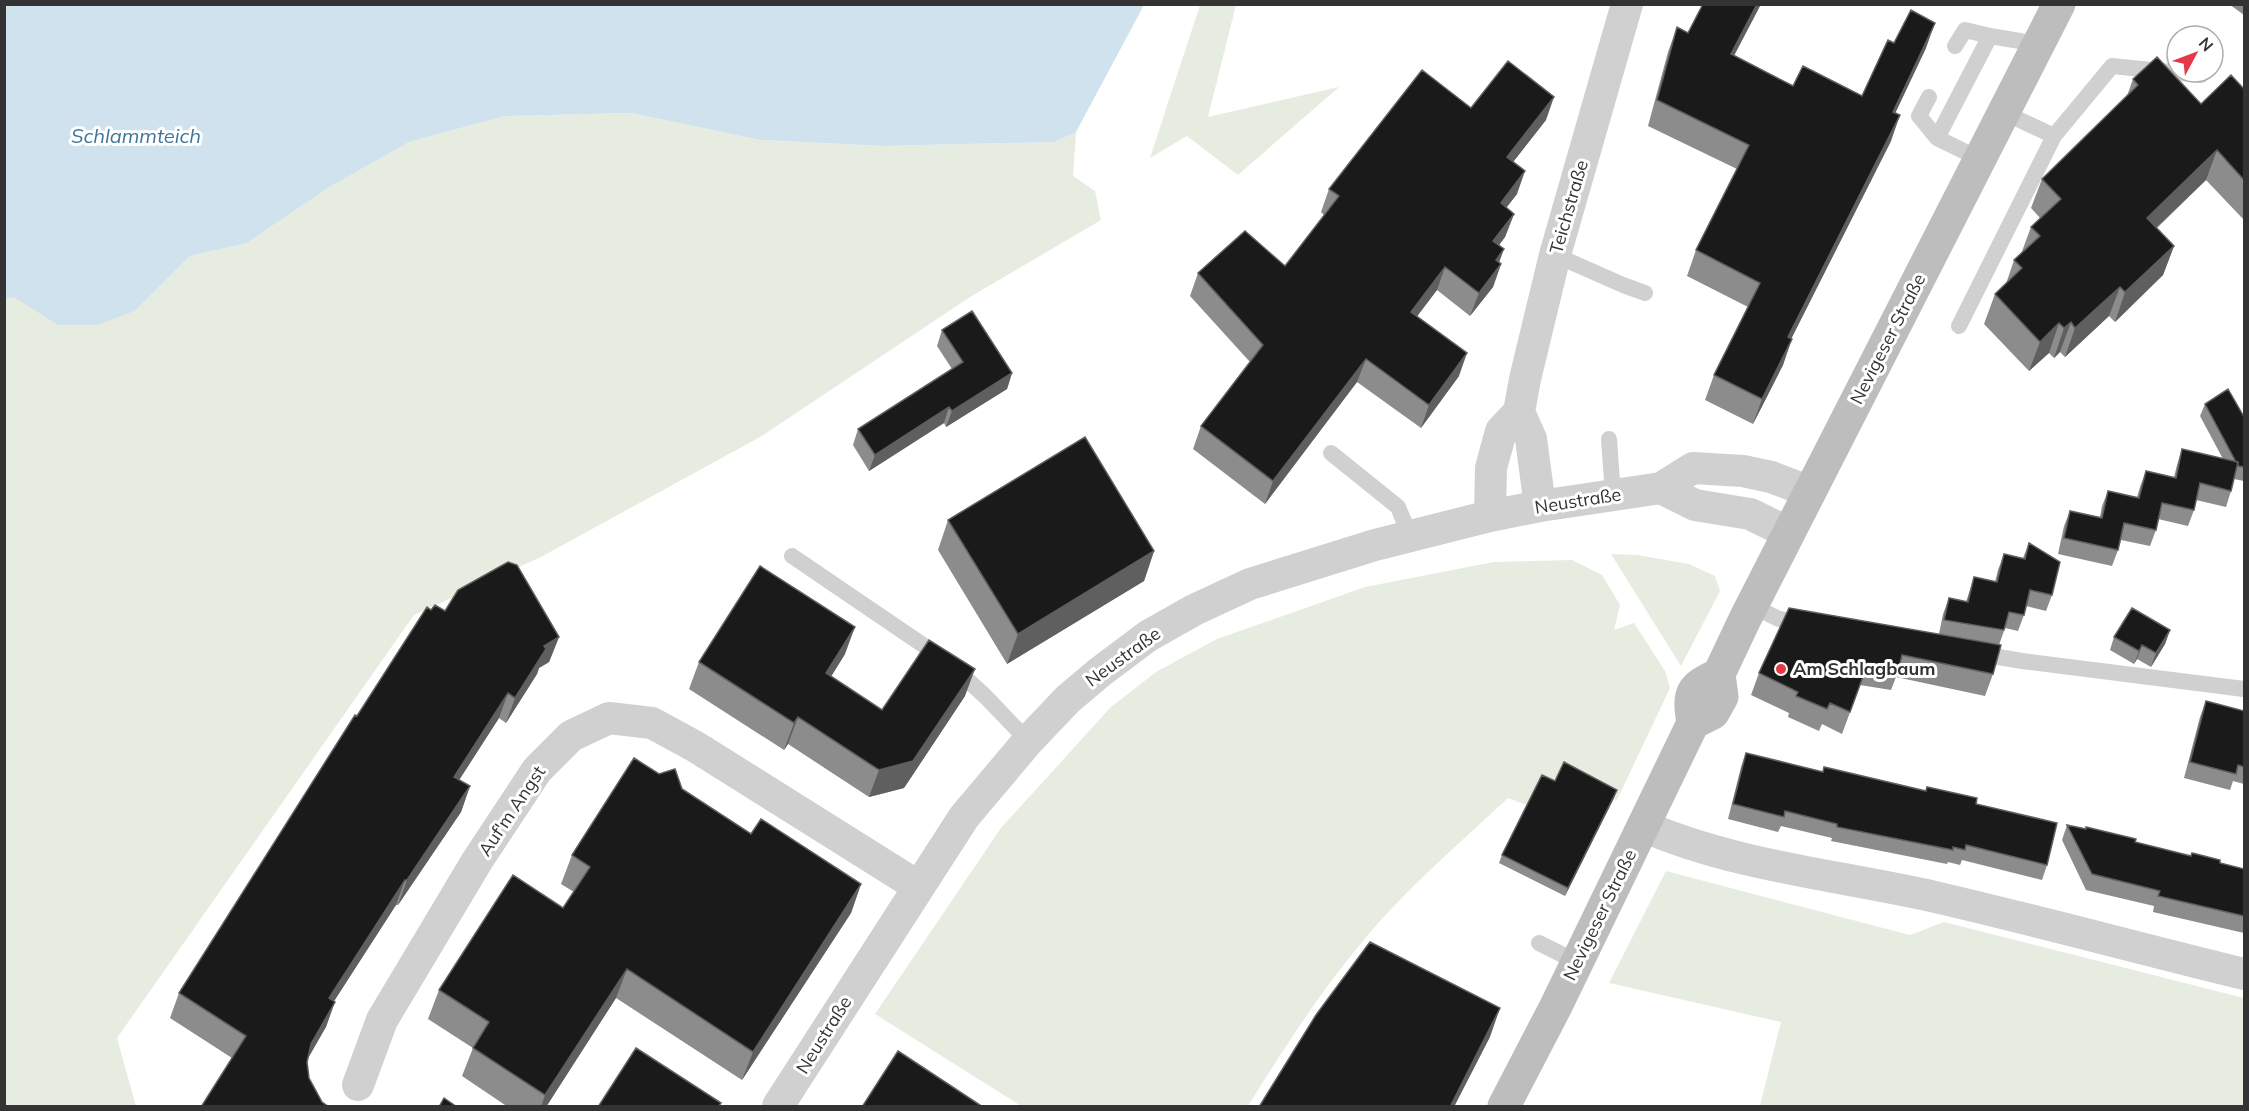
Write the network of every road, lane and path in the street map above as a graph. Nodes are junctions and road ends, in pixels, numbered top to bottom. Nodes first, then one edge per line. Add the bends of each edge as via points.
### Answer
1 (1627, 4) edge
2 (2059, 4) edge
3 (1990, 36) junction
4 (2038, 44) junction
5 (1956, 46) dead end
6 (2165, 71) edge
7 (1929, 97) dead end
8 (2003, 112) junction
9 (2054, 136) junction
10 (1937, 138) junction
11 (1980, 159) junction
12 (1555, 255) junction
13 (1645, 293) dead end
14 (1959, 326) dead end
15 (1519, 412) junction
16 (1609, 439) dead end
17 (1331, 453) dead end
18 (1661, 488) junction
19 (1809, 492) junction
20 (1612, 495) junction
21 (1540, 506) junction
22 (1490, 516) junction
23 (1789, 533) junction
24 (1410, 536) junction
25 (792, 556) dead end
26 (1752, 606) junction
27 (1825, 627) edge
28 (1964, 651) edge
29 (2244, 689) edge
30 (1028, 741) junction
31 (1643, 826) junction
32 (919, 887) junction
33 (1539, 943) dead end
34 (1577, 962) junction
35 (2244, 974) edge
36 (358, 1084) dead end
37 (778, 1107) edge
38 (1504, 1107) edge

1 - 12 street, Teichstraße
2 - 4 main road, Nevigeser Straße
3 - 4 lane
3 - 5 lane via 1965,30
3 - 10 lane
4 - 8 main road, Nevigeser Straße
6 - 9 lane via 2112,66
7 - 10 lane via 1920,116
8 - 9 lane
8 - 11 main road, Nevigeser Straße
9 - 14 lane
10 - 11 lane
11 - 19 main road, Nevigeser Straße
12 - 13 lane
12 - 15 street, Teichstraße
15 - 21 street via 1531,439
15 - 22 street, Teichstraße via 1501,431 1491,468
16 - 20 lane
17 - 24 lane via 1398,507
18 - 19 street, Neustraße via 1693,468 1743,471
18 - 20 street, Neustraße
18 - 23 street via 1695,505 1750,514
19 - 23 main road, Nevigeser Straße
20 - 21 street, Neustraße
21 - 22 street, Neustraße
22 - 24 street, Neustraße
23 - 26 main road, Nevigeser Straße
24 - 30 street, Neustraße via 1250,584 1194,610 1148,636 1100,672
25 - 30 lane via 948,662
26 - 27 lane via 1779,619
26 - 31 main road, Nevigeser Straße via 1719,674 1698,684 1690,699 1693,723
28 - 29 lane
30 - 32 street, Neustraße via 964,817
31 - 34 main road, Nevigeser Straße
31 - 35 street via 1671,838 1792,870 1934,897
32 - 36 street, Auf'm Angst via 652,723 609,718 571,736 537,770 477,861 382,1020
32 - 37 street, Neustraße
33 - 34 lane
34 - 38 main road, Nevigeser Straße

